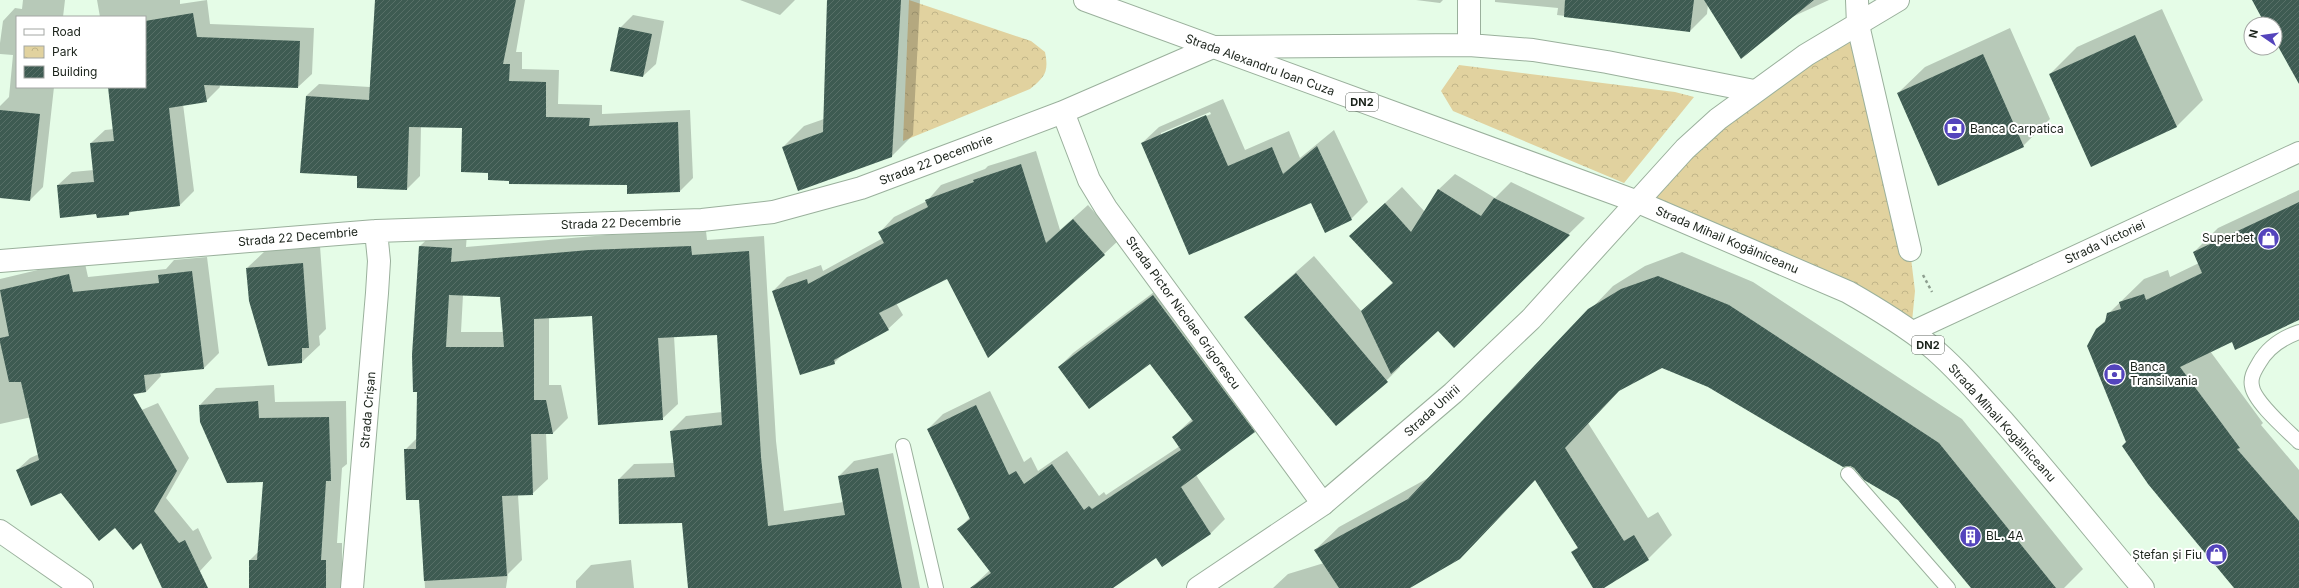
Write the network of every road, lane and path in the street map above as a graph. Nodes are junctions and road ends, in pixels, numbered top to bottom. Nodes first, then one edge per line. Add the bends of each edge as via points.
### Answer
1 (1085, 0) edge
2 (1469, 0) edge
3 (1857, 0) edge
4 (1898, 0) edge
5 (1858, 25) junction
6 (1469, 45) junction
7 (1213, 47) junction
8 (1754, 91) junction
9 (1064, 112) junction
10 (2299, 152) edge
11 (1638, 202) junction
12 (376, 231) junction
13 (1910, 250) joint
14 (0, 261) edge
15 (1945, 316) junction
16 (1911, 332) junction
17 (2299, 332) edge
18 (2299, 442) edge
19 (903, 446) dead end
20 (1848, 474) dead end
21 (1323, 504) junction
22 (0, 531) edge
23 (82, 588) edge
24 (352, 588) edge
25 (936, 588) edge
26 (1198, 588) edge
27 (1948, 588) edge
28 (2143, 588) edge

1 - 7 street, Strada Alexandru Ioan Cuza / DN2
2 - 6 street
3 - 5 street
4 - 5 street, Strada Unirii
5 - 8 street, Strada Unirii via 1806,55
5 - 13 street
6 - 7 street
6 - 8 street via 1533,50
7 - 9 street, Strada 22 Decembrie
7 - 11 street, Strada Alexandru Ioan Cuza / DN2
8 - 11 street, Strada Unirii via 1685,149
9 - 12 street, Strada 22 Decembrie via 861,188 773,212 702,220
9 - 21 street, Strada Pictor Nicolae Grigorescu via 1089,180 1106,208
10 - 15 street, Strada Victoriei
11 - 16 street, Strada Mihail Kogălniceanu / DN2 via 1848,292
11 - 21 street, Strada Unirii via 1531,319 1453,394
12 - 14 street, Strada 22 Decembrie
12 - 24 street, Strada Crișan via 379,261 378,293
13 - 15 path
15 - 16 street, Strada Victoriei
16 - 28 street, Strada Mihail Kogălniceanu / DN2 via 1930,346 1978,393
17 - 18 lane via 2284,337 2264,354 2252,374 2252,386 2256,397
19 - 25 lane
20 - 27 lane
21 - 26 street, Strada Unirii
22 - 23 street

